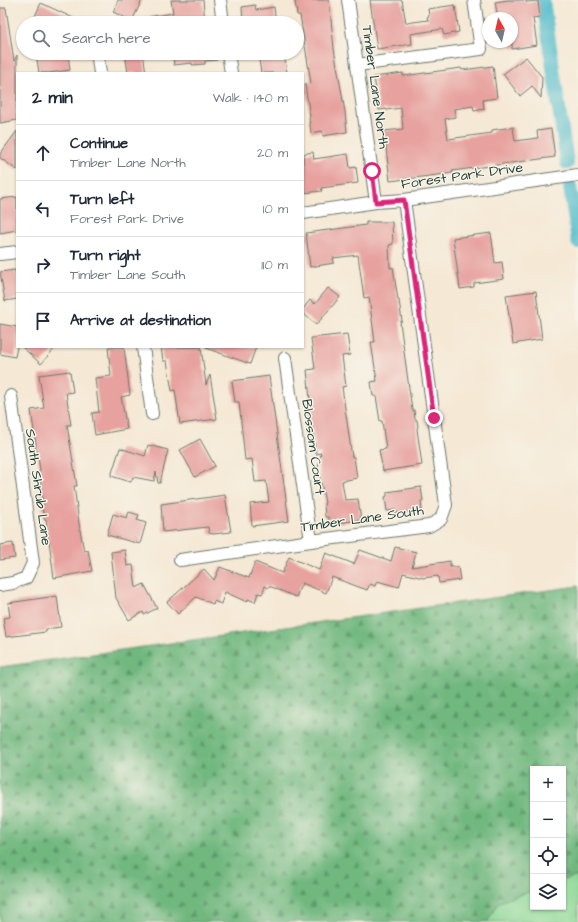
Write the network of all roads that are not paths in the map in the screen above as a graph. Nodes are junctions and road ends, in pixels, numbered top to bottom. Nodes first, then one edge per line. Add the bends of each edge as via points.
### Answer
1 (220, 0) edge
2 (348, 0) edge
3 (474, 0) edge
4 (223, 16) edge
5 (98, 60) edge
6 (229, 60) edge
7 (357, 65) junction
8 (100, 72) edge
9 (231, 72) edge
10 (578, 175) edge
11 (404, 200) junction
12 (376, 202) junction
13 (304, 213) edge
14 (16, 252) edge
15 (0, 254) edge
16 (143, 348) edge
17 (286, 358) dead end
18 (11, 396) dead end
19 (152, 414) dead end
20 (312, 541) junction
21 (180, 560) dead end
22 (0, 585) edge

1 - 4 street
2 - 7 street, Timber Lane North
3 - 7 street via 481,49
5 - 8 street
6 - 9 street
7 - 12 street, Timber Lane North
10 - 11 street, Forest Park Drive
11 - 12 street, Forest Park Drive
11 - 20 street, Timber Lane South via 446,505 441,519 429,526
12 - 13 street, Forest Park Drive
14 - 15 street
16 - 19 street
17 - 20 street, Blossom Court
18 - 22 street, South Shrub Lane via 33,563 26,578
20 - 21 street, Timber Lane South

